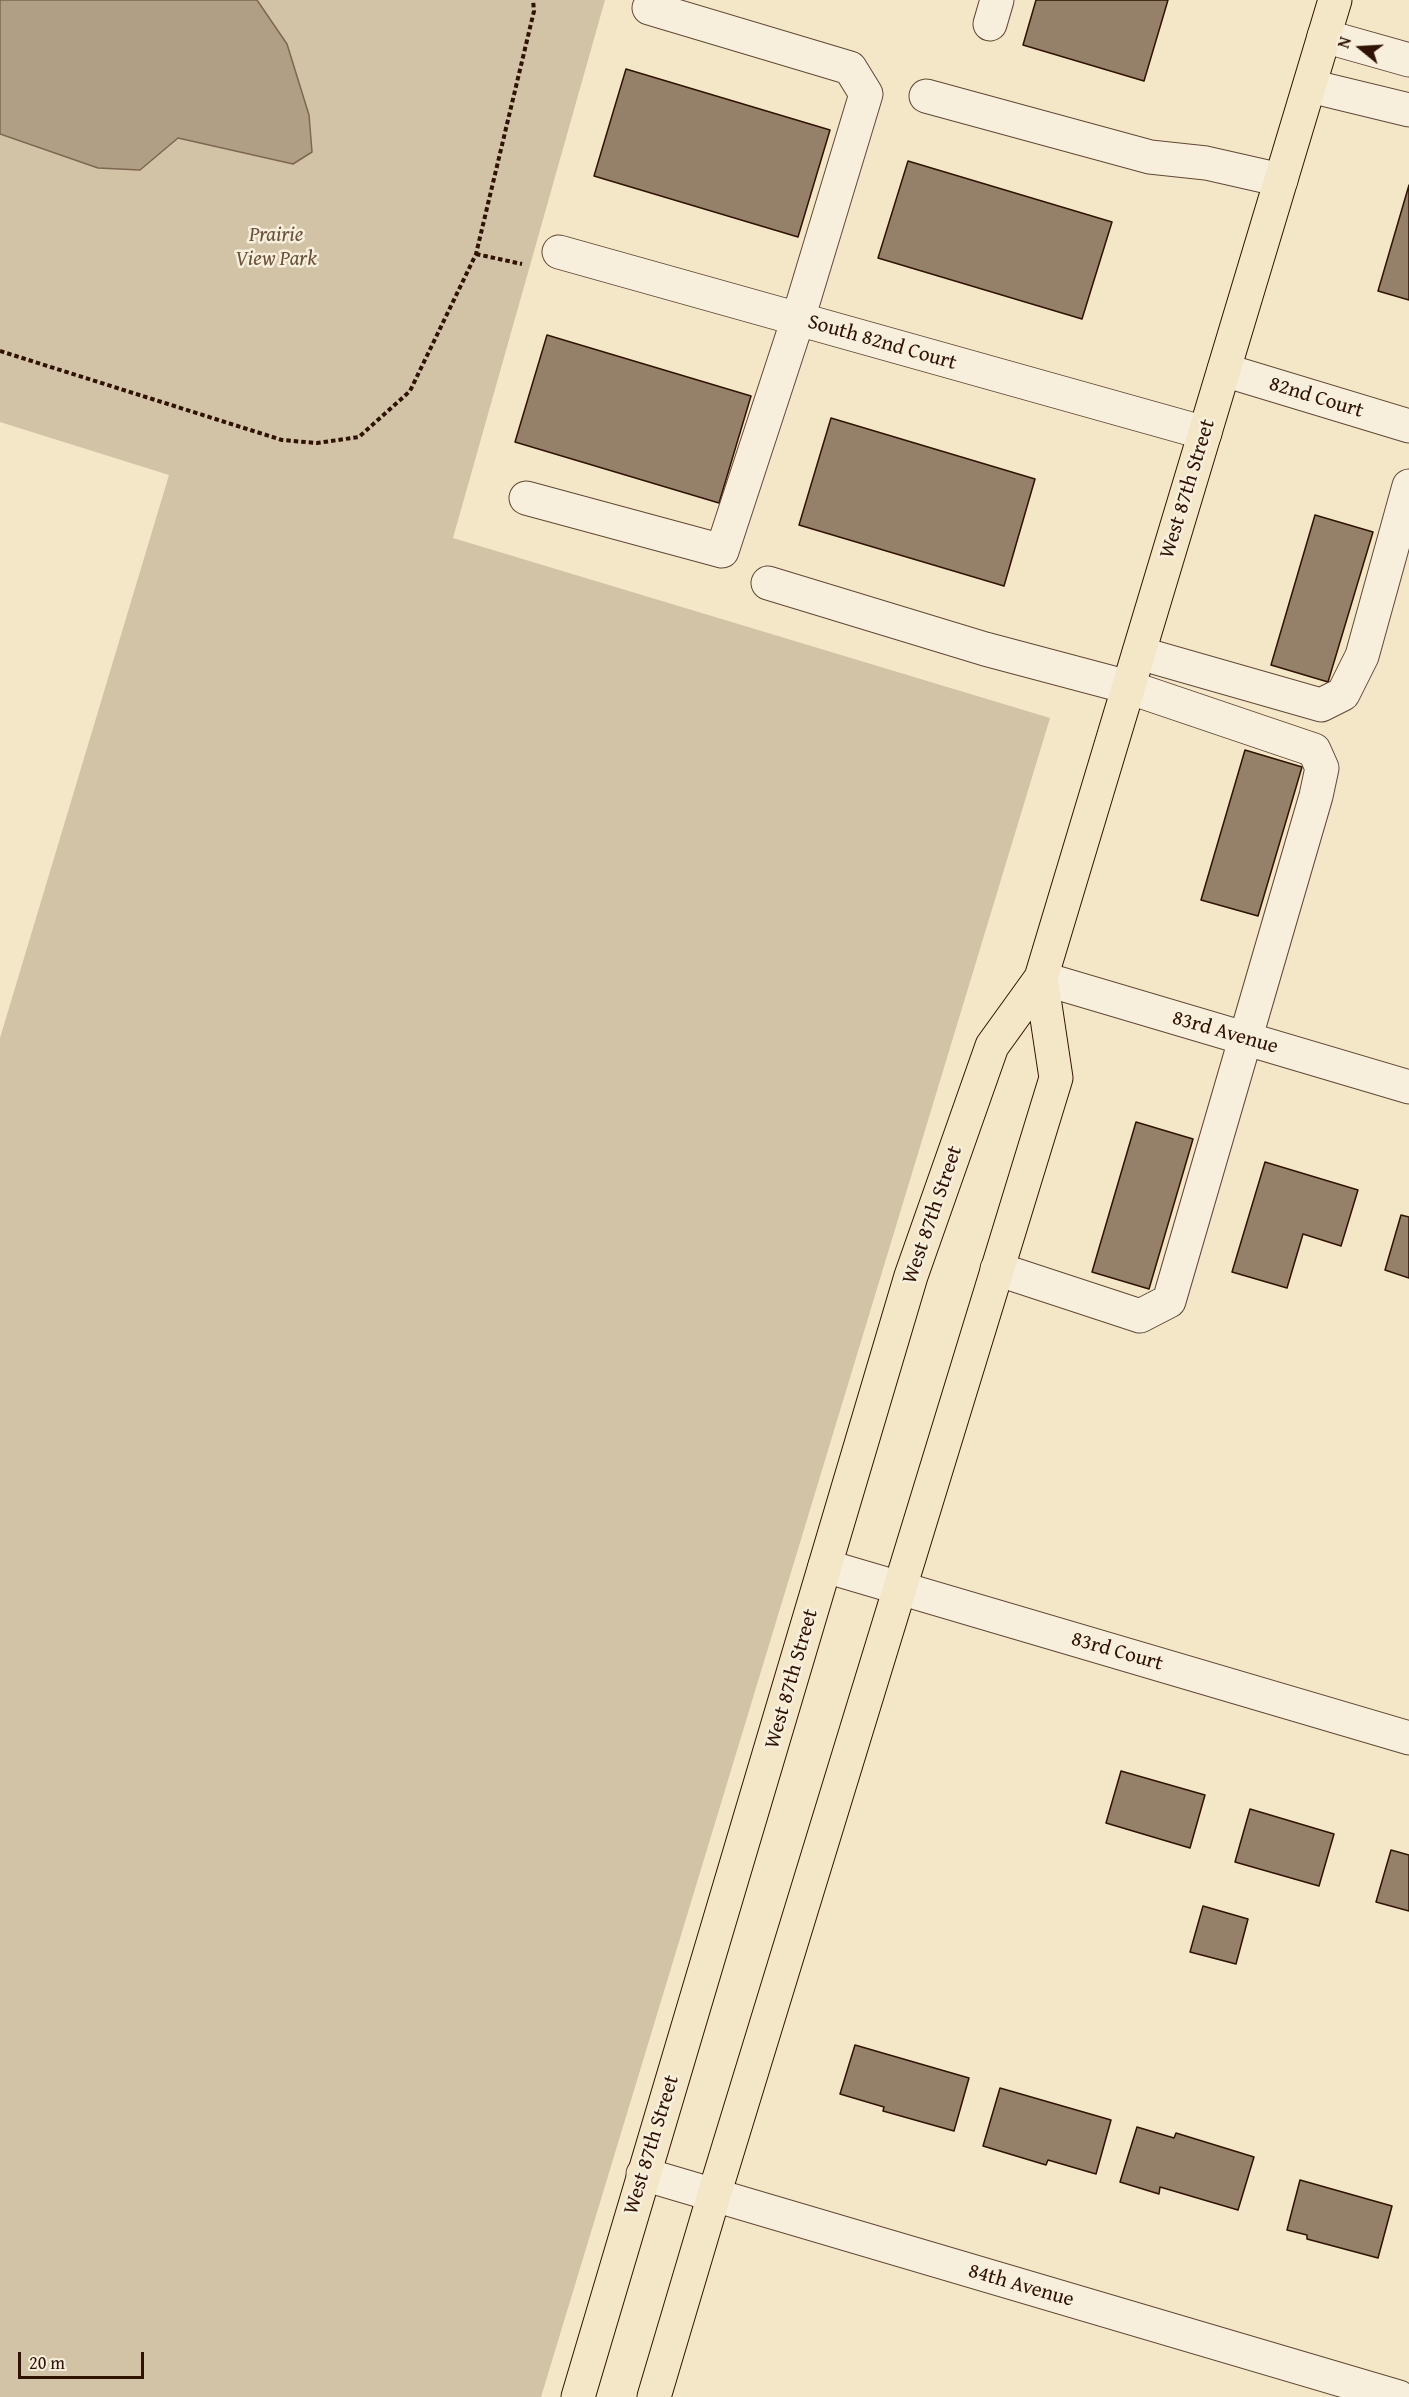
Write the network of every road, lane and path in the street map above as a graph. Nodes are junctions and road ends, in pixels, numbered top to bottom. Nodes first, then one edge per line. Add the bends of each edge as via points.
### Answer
1 (533, 0) edge
2 (1335, 0) edge
3 (649, 8) dead end
4 (1324, 36) junction
5 (1409, 60) edge
6 (1310, 86) junction
7 (926, 96) dead end
8 (1409, 110) edge
9 (1281, 180) junction
10 (559, 252) joint
11 (476, 254) junction
12 (798, 319) junction
13 (0, 351) edge
14 (1224, 370) junction
15 (1409, 426) edge
16 (1205, 434) junction
17 (1409, 486) edge
18 (525, 498) dead end
19 (768, 583) dead end
20 (1138, 653) junction
21 (1128, 687) junction
22 (1041, 978) junction
23 (1245, 1039) junction
24 (1409, 1087) edge
25 (997, 1269) junction
26 (825, 1566) junction
27 (899, 1588) junction
28 (1409, 1738) edge
29 (643, 2174) junction
30 (714, 2195) junction
31 (578, 2397) edge
32 (654, 2397) edge
33 (1399, 2397) edge

1 - 11 path via 534,11
2 - 4 main road, West 87th Street
3 - 12 street via 850,68 866,94
4 - 5 street
4 - 6 main road, West 87th Street
6 - 8 street
6 - 9 main road, West 87th Street
7 - 9 street via 1150,157 1206,163
9 - 14 main road, West 87th Street
10 - 11 path via 534,266
10 - 12 street, South 82nd Court
11 - 13 path via 410,391 359,437 317,443 282,440
12 - 16 street, South 82nd Court
12 - 18 street via 722,551
14 - 15 street, 82nd Court
14 - 16 main road, West 87th Street
16 - 20 main road, West 87th Street
17 - 20 street via 1362,656 1343,694 1321,705
19 - 21 street via 985,649
20 - 21 main road, West 87th Street
21 - 22 main road, West 87th Street
21 - 23 street via 1314,750 1322,768
22 - 23 street, 83rd Avenue
22 - 25 main road, West 87th Street via 1056,1078
22 - 26 main road, West 87th Street via 992,1046 911,1276
23 - 24 street, 83rd Avenue
23 - 25 street via 1169,1301 1140,1316
25 - 27 main road, West 87th Street
26 - 27 street, 83rd Court
26 - 29 main road, West 87th Street
27 - 28 street, 83rd Court
27 - 30 main road, West 87th Street
29 - 30 street, 84th Avenue
29 - 31 main road, West 87th Street
30 - 32 main road, West 87th Street
30 - 33 street, 84th Avenue

